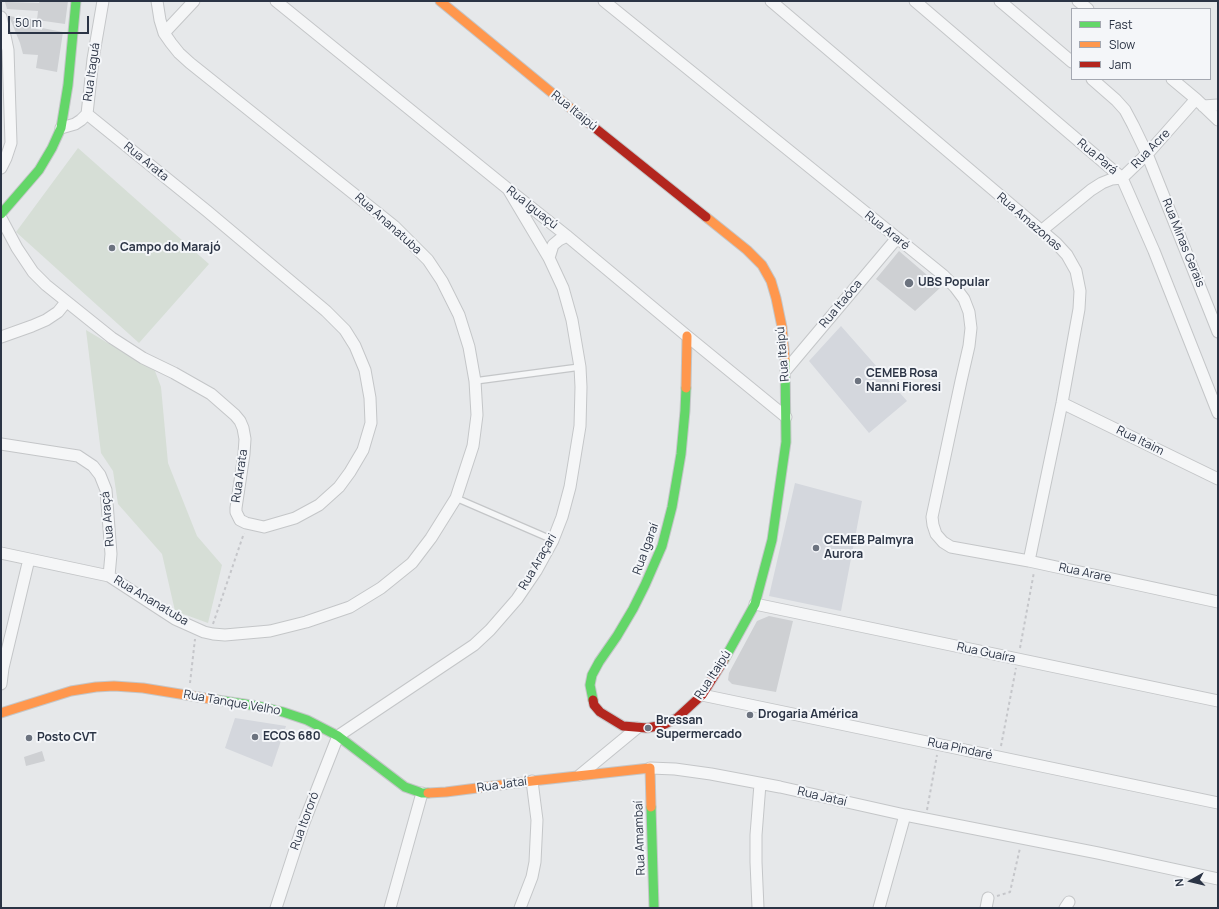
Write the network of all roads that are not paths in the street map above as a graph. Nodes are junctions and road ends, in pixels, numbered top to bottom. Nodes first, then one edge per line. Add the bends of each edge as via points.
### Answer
1 (76, 1) edge
2 (103, 1) edge
3 (157, 1) edge
4 (194, 1) edge
5 (276, 1) edge
6 (440, 1) edge
7 (604, 1) edge
8 (771, 1) edge
9 (916, 1) edge
10 (1000, 1) edge
11 (1078, 1) edge
12 (1087, 8) edge
13 (1, 17) edge
14 (164, 33) junction
15 (1071, 61) edge
16 (1093, 80) edge
17 (1173, 80) edge
18 (1, 95) edge
19 (1200, 102) junction
20 (1218, 105) edge
21 (87, 114) junction
22 (10, 115) junction
23 (1218, 120) edge
24 (61, 128) junction
25 (1147, 154) junction
26 (1, 168) edge
27 (1122, 178) junction
28 (508, 189) junction
29 (1, 214) edge
30 (1, 218) edge
31 (1041, 231) junction
32 (567, 236) junction
33 (896, 238) junction
34 (549, 258) junction
35 (66, 302) junction
36 (1218, 332) edge
37 (687, 336) junction
38 (1, 337) edge
39 (580, 367) junction
40 (786, 370) junction
41 (475, 381) junction
42 (1062, 403) junction
43 (1218, 413) edge
44 (786, 416) junction
45 (1, 444) edge
46 (1218, 479) edge
47 (456, 498) junction
48 (553, 540) junction
49 (951, 547) joint
50 (1, 553) edge
51 (29, 559) junction
52 (1029, 561) junction
53 (109, 576) junction
54 (1218, 602) edge
55 (755, 604) junction
56 (2, 668) edge
57 (1, 684) edge
58 (702, 695) junction
59 (1218, 701) edge
60 (1, 713) edge
61 (637, 728) junction
62 (338, 736) junction
63 (650, 768) junction
64 (580, 775) junction
65 (532, 781) junction
66 (760, 784) junction
67 (422, 793) junction
68 (1218, 802) edge
69 (905, 815) junction
70 (1218, 879) edge
71 (276, 908) edge
72 (390, 908) edge
73 (520, 908) edge
74 (654, 908) edge
75 (758, 908) edge
76 (879, 908) edge

1 - 24 street
2 - 21 street, Rua Itaguá
3 - 14 street, Rua Ananatuba
4 - 14 street
5 - 28 street, Rua Iguaçú
6 - 40 street, Rua Itaipú via 748,250 762,265 771,282 782,327
7 - 33 street, Rua Araré
8 - 31 street, Rua Amazonas
9 - 27 street, Rua Pará
10 - 15 street
11 - 12 street
13 - 22 street via 8,50
14 - 41 street, Rua Ananatuba via 190,63 394,226 428,260 460,314
16 - 25 street, Rua Minas Gerais via 1125,110
17 - 19 street
18 - 22 street
19 - 20 street
19 - 23 street
19 - 25 street, Rua Acre
21 - 24 street, Rua Itaguá via 75,124
21 - 35 street, Rua Arata via 207,211 345,330 365,370 370,398 371,423 363,450 339,487 319,505 295,518 271,526 246,523 240,520 236,512 244,439 243,428 235,415 211,394 143,358 112,338
22 - 26 street via 11,143
24 - 29 street via 38,170
25 - 27 street, Rua Acre
25 - 36 street, Rua Minas Gerais
27 - 31 street, Rua Acre via 1112,179 1091,190
27 - 43 street, Rua Pará via 1154,251
28 - 32 street, Rua Iguaçú
28 - 34 street, Rua Araçari
30 - 35 street, Rua Arata via 33,272
31 - 42 street, Rua Amazonas via 1067,255 1076,271 1080,291
32 - 34 street via 553,245
32 - 37 street, Rua Iguaçú
33 - 40 street, Rua Itaóca
33 - 49 street, Rua Araré via 956,287 969,312 969,346 932,517 936,534
34 - 39 street, Rua Araçari via 563,288
35 - 38 street via 58,312 46,320
37 - 44 street, Rua Iguaçú
37 - 61 street, Rua Igaraí via 681,454 662,546 633,609 599,662 590,685 590,695 600,712 622,726
39 - 41 lane
39 - 48 street, Rua Araçari via 580,426 570,487
40 - 44 street, Rua Itaipú
41 - 47 street, Rua Ananatuba via 477,415 473,446
42 - 46 street, Rua Itaim
42 - 52 street, Rua Amazonas
44 - 55 street, Rua Itaipú via 778,505 772,540
45 - 53 street, Rua Araçá via 78,456 93,466 106,490 111,554
47 - 48 lane
47 - 53 street, Rua Ananatuba via 412,563 381,588 350,607 270,631 213,634 175,619
48 - 62 street, Rua Araçari via 517,599 474,645
49 - 52 street, Rua Arare
50 - 51 street, Rua Ananatuba
51 - 53 street, Rua Ananatuba
51 - 56 street
52 - 54 street, Rua Arare
55 - 58 street, Rua Itaipú
55 - 59 street, Rua Guaíra
56 - 57 street
58 - 61 street, Rua Itaipú via 677,718 663,725
58 - 68 street, Rua Pindaré
60 - 62 street, Rua Tanque Velho via 71,691 114,686 143,688 258,706 307,720
61 - 64 street
62 - 67 street, Rua Tanque Velho via 405,787
62 - 71 street, Rua Itororó via 303,826
63 - 64 street, Rua Jataí
63 - 66 street, Rua Jataí via 711,774
63 - 74 street, Rua Amambaí
64 - 65 street, Rua Jataí
65 - 67 street, Rua Jataí
65 - 73 street via 536,820 535,862 532,878
66 - 69 street, Rua Jataí
66 - 75 street via 756,835
67 - 72 street
69 - 70 street, Rua Jataí
69 - 76 street

